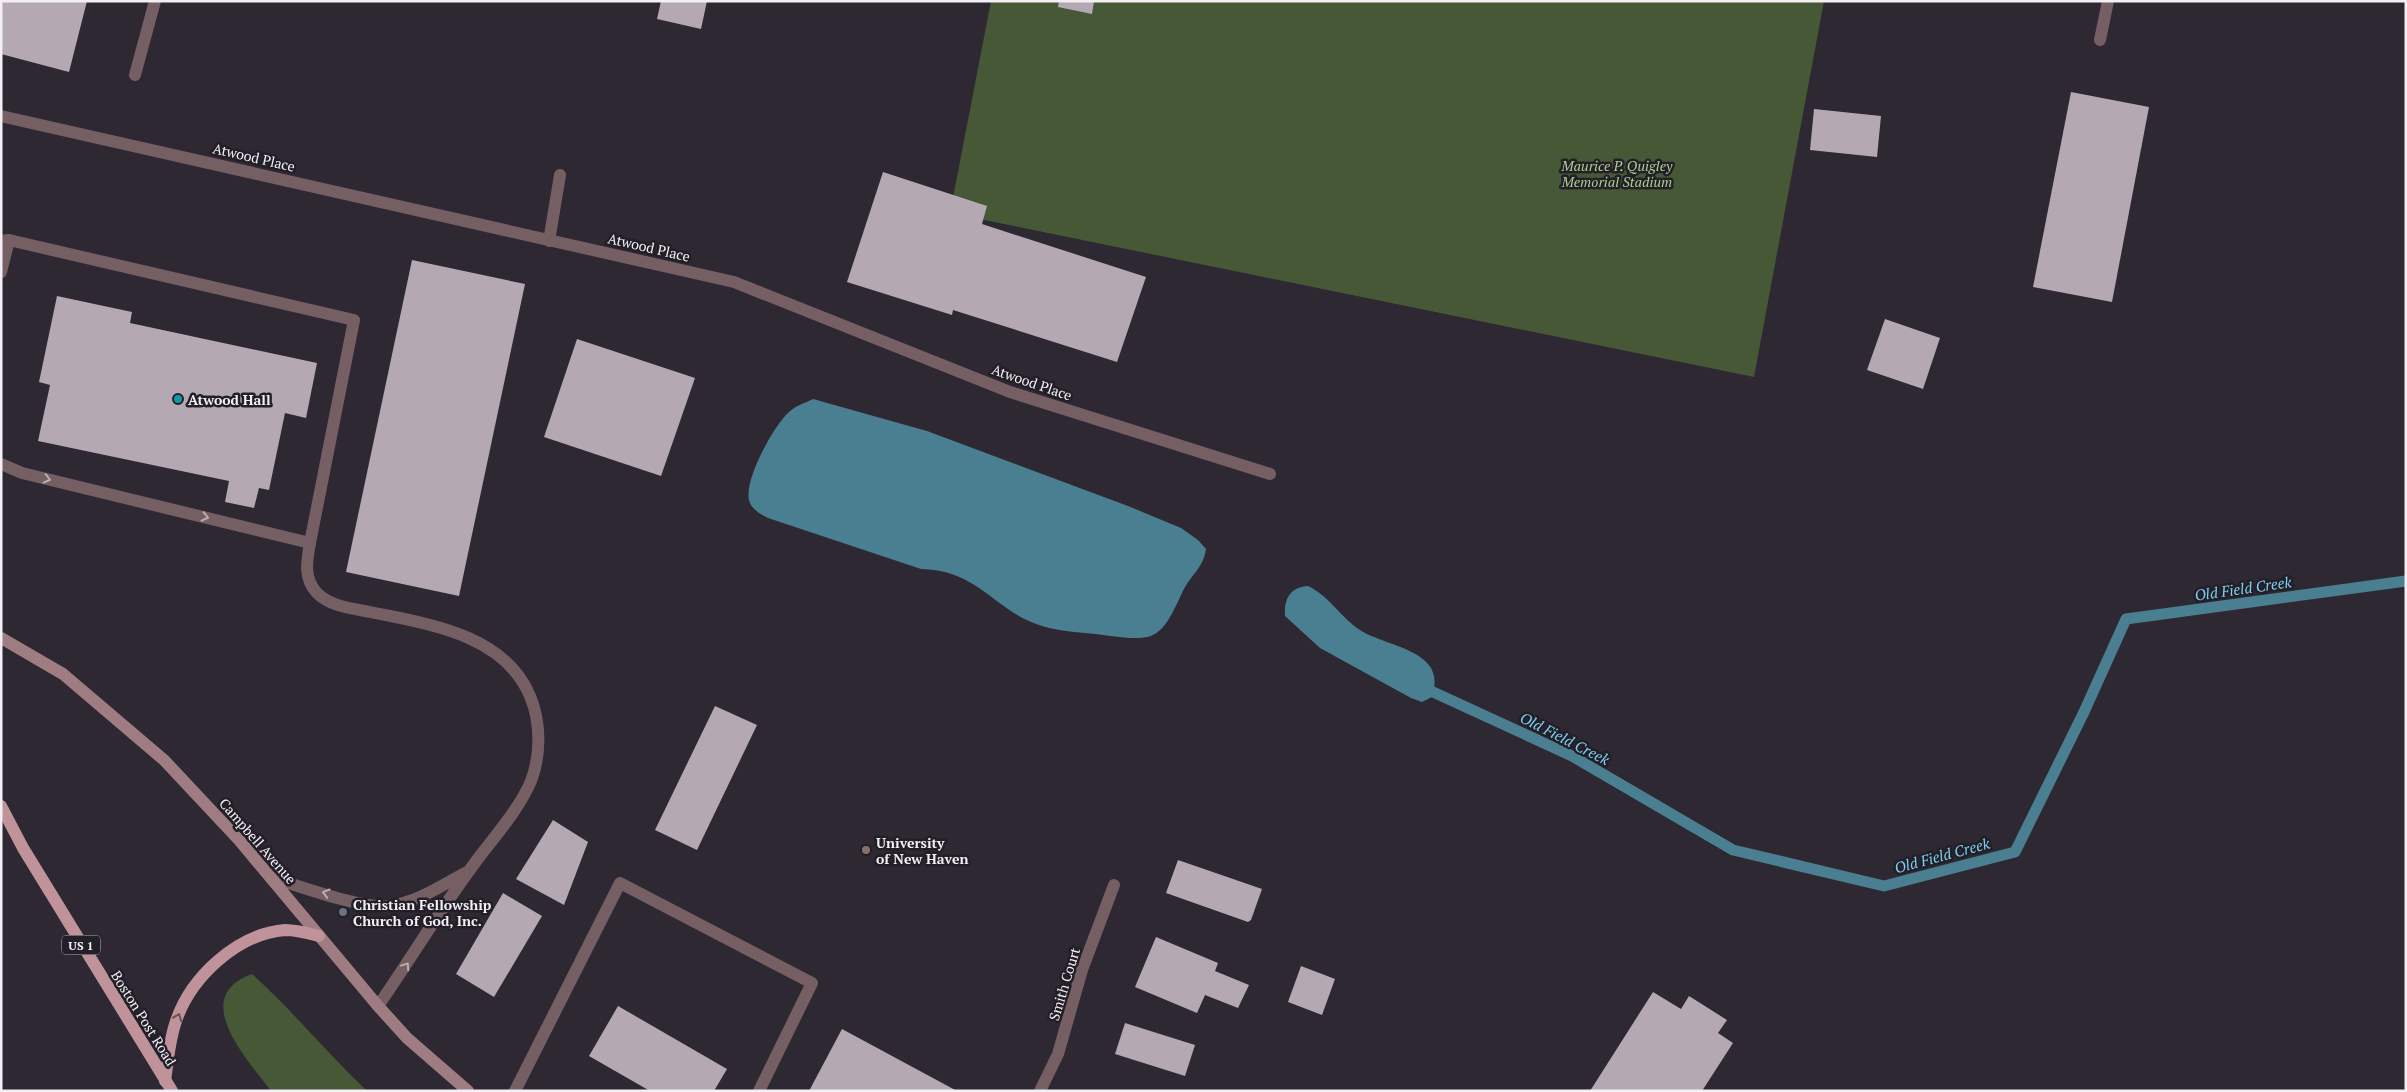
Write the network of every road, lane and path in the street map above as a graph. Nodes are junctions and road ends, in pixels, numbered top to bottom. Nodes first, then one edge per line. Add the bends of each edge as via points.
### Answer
1 (155, 1) edge
2 (2108, 1) edge
3 (2100, 40) dead end
4 (134, 76) dead end
5 (1, 116) edge
6 (560, 175) dead end
7 (5, 240) edge
8 (549, 240) junction
9 (1, 272) edge
10 (1, 464) edge
11 (1270, 474) dead end
12 (310, 543) junction
13 (1, 638) edge
14 (1, 806) edge
15 (470, 870) junction
16 (272, 878) junction
17 (1114, 886) dead end
18 (318, 936) junction
19 (378, 1006) junction
20 (169, 1088) edge
21 (468, 1091) edge
22 (515, 1091) edge
23 (759, 1091) edge
24 (1040, 1091) edge

1 - 4 street
2 - 3 street
5 - 8 street, Atwood Place
6 - 8 street
7 - 9 street
7 - 12 street via 354,320
8 - 11 street, Atwood Place via 734,282 1010,392
10 -> 12 street via 22,473
12 - 15 street via 308,578 323,598 343,607 433,625 459,634 502,659 518,675 530,697 539,742 531,780 523,798
13 - 16 main road, Campbell Avenue via 63,674 164,760
14 - 20 main road, Boston Post Road / US 1 via 23,848
15 -> 16 street via 427,894 386,906 367,906
19 -> 15 street
16 - 18 main road, Campbell Avenue
17 - 24 street, Smith Court via 1082,970 1058,1054
18 - 19 main road, Campbell Avenue
20 -> 18 main road via 170,1044 176,1020 197,982 211,967 239,946 265,934 285,930
19 - 21 main road, Campbell Avenue via 407,1038
22 - 23 street via 620,883 812,983

